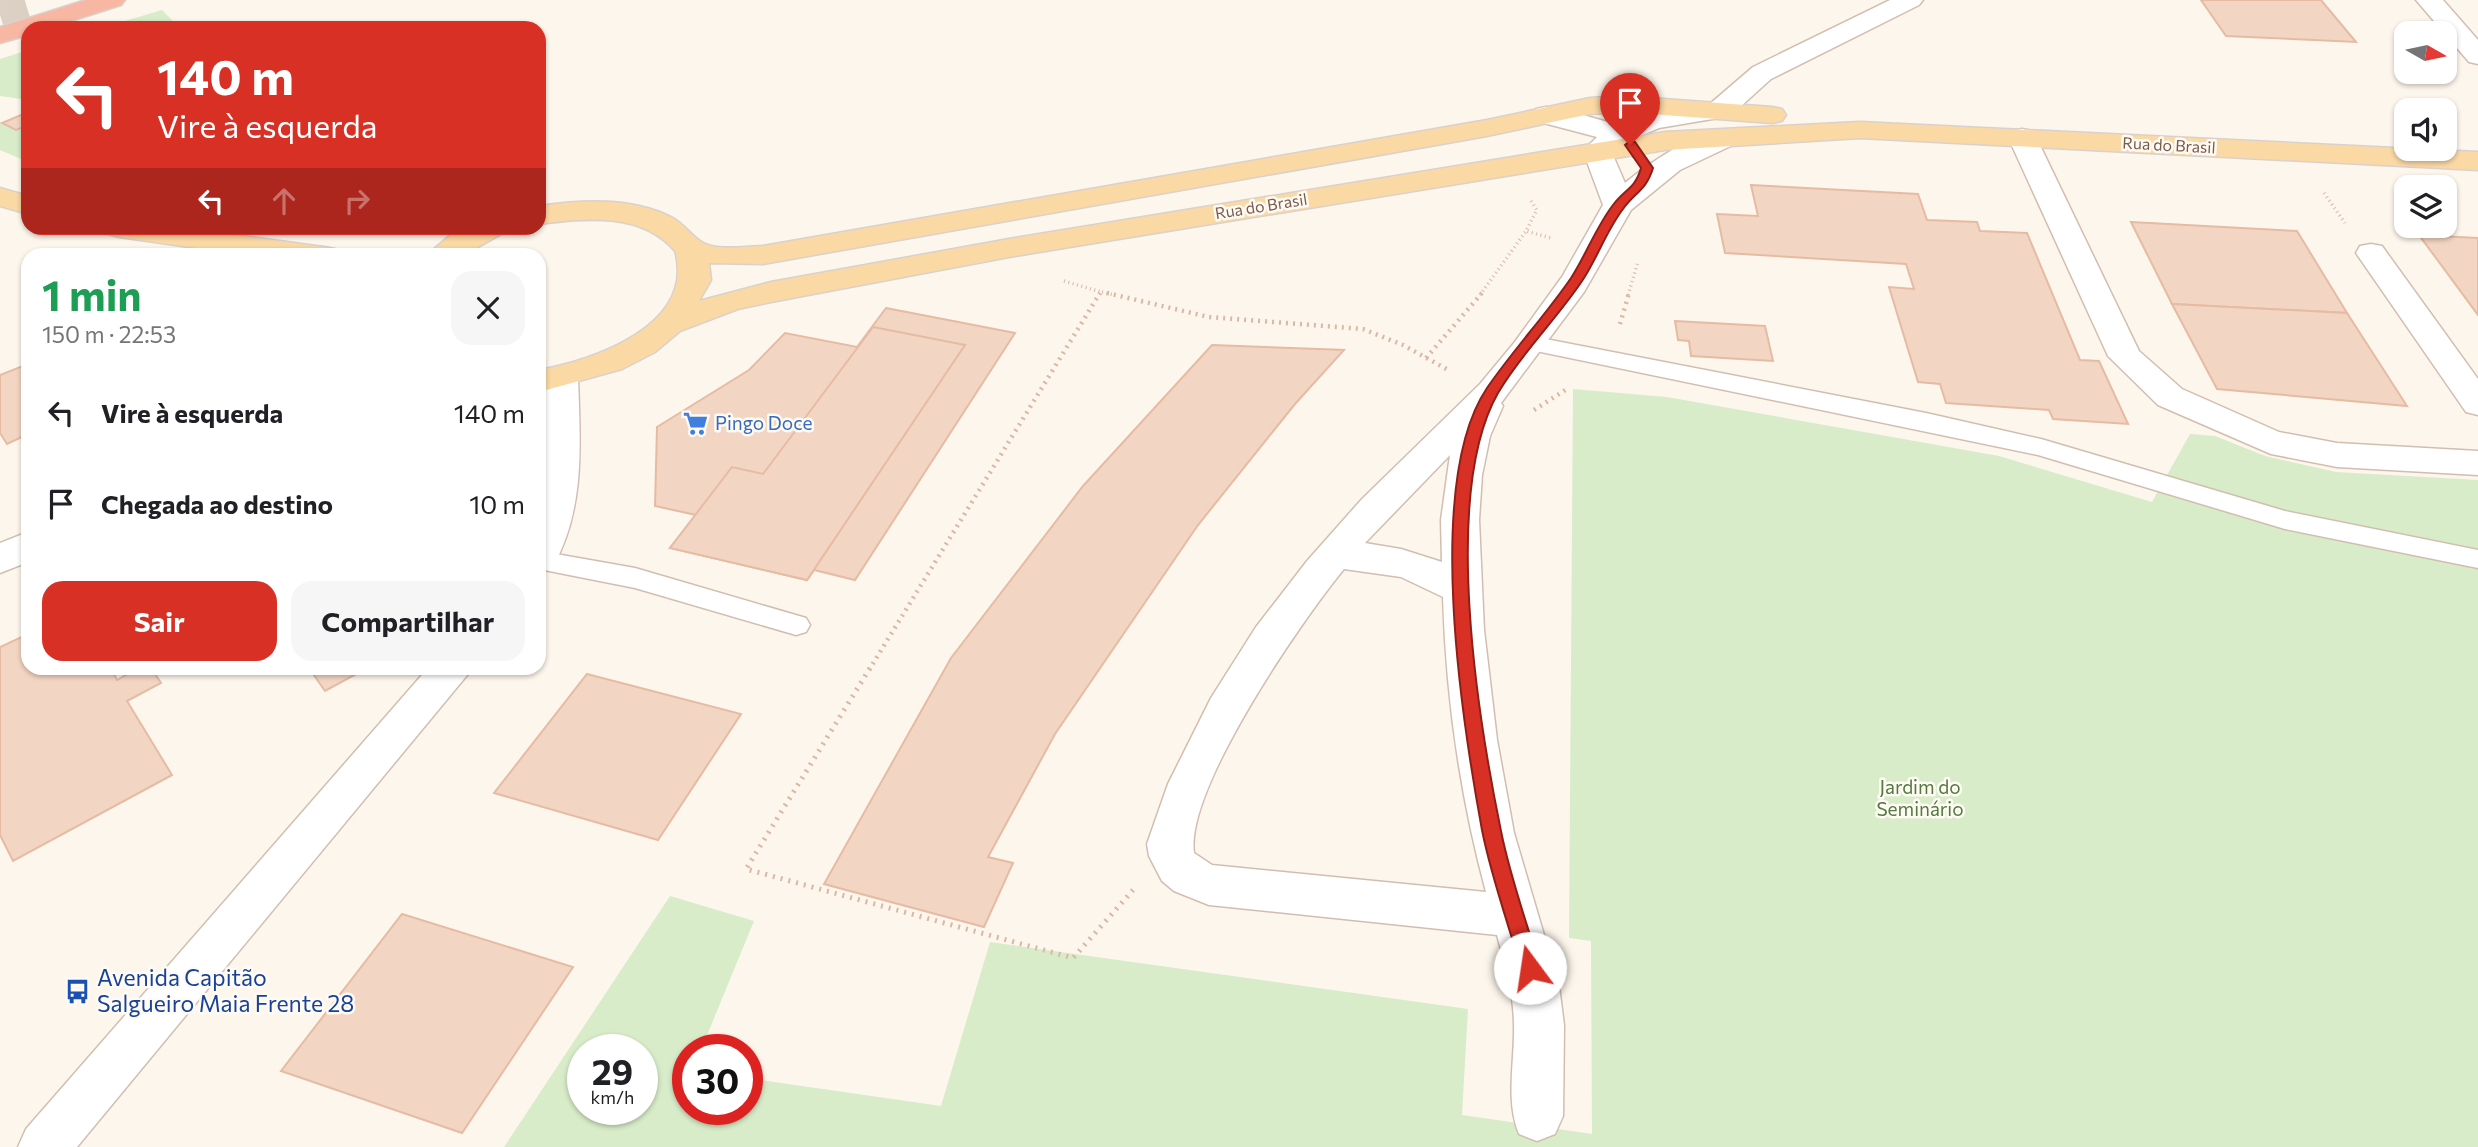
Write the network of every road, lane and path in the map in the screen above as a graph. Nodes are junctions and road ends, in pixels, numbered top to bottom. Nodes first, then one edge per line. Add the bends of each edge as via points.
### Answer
1 (112, 0) edge
2 (1910, 0) edge
3 (2429, 0) edge
4 (45, 21) edge
5 (21, 28) edge
6 (0, 35) edge
7 (2478, 56) edge
8 (1546, 115) junction
9 (1723, 123) junction
10 (2022, 137) junction
11 (1615, 144) junction
12 (2478, 161) edge
13 (1510, 165) junction
14 (2317, 183) dead end
15 (1642, 184) junction
16 (0, 197) edge
17 (21, 203) edge
18 (1618, 206) junction
19 (546, 214) edge
20 (1526, 231) junction
21 (170, 235) edge
22 (476, 235) edge
23 (265, 248) edge
24 (452, 248) edge
25 (1009, 248) junction
26 (690, 249) junction
27 (1595, 249) junction
28 (2371, 253) joint
29 (1101, 292) junction
30 (668, 324) junction
31 (1530, 343) junction
32 (1426, 358) junction
33 (1639, 366) junction
34 (550, 379) edge
35 (1570, 387) dead end
36 (1492, 391) junction
37 (2478, 404) edge
38 (2478, 463) edge
39 (546, 544) edge
40 (21, 549) edge
41 (1335, 555) junction
42 (0, 559) edge
43 (2478, 559) edge
44 (546, 560) edge
45 (1461, 589) junction
46 (796, 625) dead end
47 (447, 675) edge
48 (1169, 850) junction
49 (1517, 916) junction
50 (1537, 1116) dead end
51 (44, 1147) edge

1 - 4 highway
2 - 9 street via 1762,73
3 - 7 street
5 - 6 highway
8 - 9 main road, Rua do Brasil via 1623,104
8 - 11 street via 1587,123
8 - 26 main road, Rua do Brasil via 763,255 712,255
9 - 10 main road, Rua do Brasil
9 - 11 main road, Rua do Brasil
9 - 15 street
10 - 12 main road, Rua do Brasil
10 - 38 street via 2124,356 2170,397 2270,442 2337,455
11 - 13 main road, Rua do Brasil
11 - 15 street via 1647,168
11 - 18 street via 1603,171 1615,189
13 - 20 path via 1537,210
13 - 25 main road, Rua do Brasil
14 - 28 path via 2348,229
15 - 18 street
16 - 17 main road
18 - 27 street
19 - 26 main road via 573,209 624,212 664,225
20 - 27 path
20 - 32 path via 1466,315
21 - 23 main road
22 - 24 main road
25 - 29 path via 1027,270
25 - 30 main road, Rua do Brasil via 771,292
26 - 30 main road via 695,280
27 - 31 street
27 - 33 path via 1639,260 1619,328 1644,346
28 - 37 street
29 - 32 path via 1209,317 1363,328
29 - 48 path via 746,869 1073,958
30 - 34 main road via 637,347
31 - 33 lane
31 - 36 street
32 - 36 path
33 - 43 lane via 2041,447 2285,520
34 - 39 street via 561,465 558,503
35 - 36 path via 1536,411
36 - 41 street via 1375,508
36 - 45 street via 1472,436 1464,475
40 - 42 street
41 - 45 street via 1406,562 1433,571
41 - 48 street via 1284,620 1204,750 1171,833
44 - 46 lane via 635,578
45 - 49 street via 1485,797 1498,859
47 - 51 street
48 - 49 street via 1181,874 1209,886
49 - 50 street via 1535,986 1539,1025

